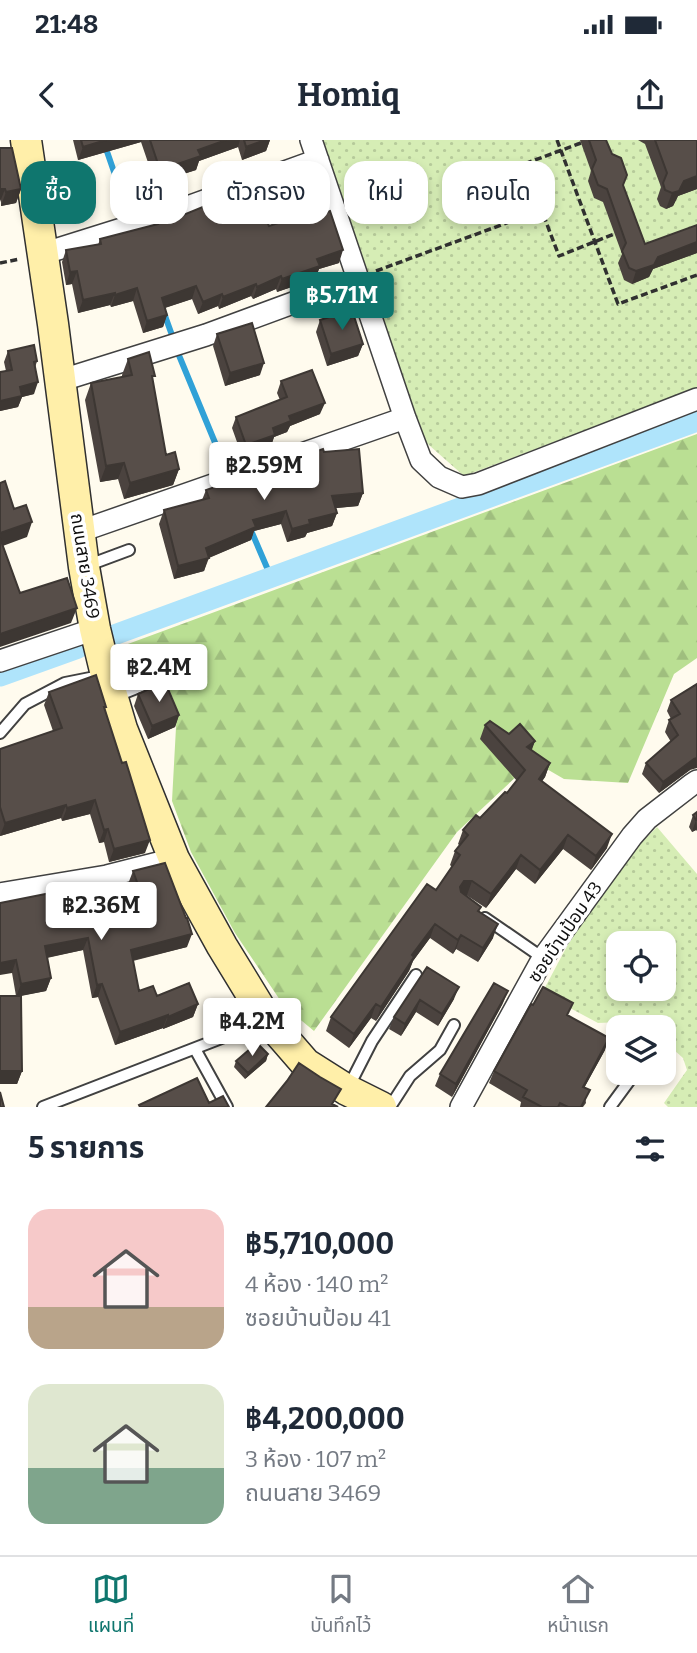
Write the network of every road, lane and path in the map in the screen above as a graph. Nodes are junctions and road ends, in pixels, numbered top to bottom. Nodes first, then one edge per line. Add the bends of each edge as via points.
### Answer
1 (557, 140) edge
2 (581, 143) dead end
3 (314, 150) edge
4 (561, 150) junction
5 (532, 161) edge
6 (38, 224) edge
7 (504, 224) edge
8 (547, 224) edge
9 (614, 234) dead end
10 (595, 242) junction
11 (43, 254) junction
12 (697, 275) edge
13 (364, 276) junction
14 (59, 381) junction
15 (697, 399) edge
16 (405, 418) junction
17 (78, 532) junction
18 (130, 550) dead end
19 (84, 567) junction
20 (95, 629) junction
21 (0, 662) edge
22 (149, 683) dead end
23 (109, 686) junction
24 (0, 733) edge
25 (697, 781) edge
26 (174, 859) junction
27 (0, 894) edge
28 (473, 909) edge
29 (543, 958) junction
30 (416, 975) dead end
31 (266, 1018) junction
32 (454, 1025) dead end
33 (195, 1049) junction
34 (626, 1085) edge
35 (347, 1090) junction
36 (70, 1102) edge
37 (43, 1107) edge
38 (227, 1107) edge
39 (382, 1107) edge
40 (390, 1107) edge
41 (461, 1107) edge
42 (610, 1107) edge

1 - 4 path
2 - 4 path
3 - 11 street via 160,217
3 - 13 street
4 - 5 path
4 - 10 path
6 - 11 street, ถนนสาย 3469
7 - 13 path
8 - 10 path via 559,256
9 - 10 path
10 - 12 path via 618,304
11 - 14 street, ถนนสาย 3469
13 - 14 street via 206,335
13 - 16 street
14 - 17 street, ถนนสาย 3469
15 - 16 street via 462,487 439,477 421,460
16 - 17 street
17 - 19 street, ถนนสาย 3469
18 - 19 lane
19 - 20 street, ถนนสาย 3469
20 - 21 street
20 - 23 street, ถนนสาย 3469
22 - 23 lane
23 - 24 lane via 65,683 25,704
23 - 26 street, ถนนสาย 3469
25 - 29 street, ซอยบ้านป้อม 43 via 632,836
26 - 27 street
26 - 31 street, ถนนสาย 3469
28 - 29 lane
29 - 41 street, ซอยบ้านป้อม 43
30 - 35 lane via 372,1041
31 - 33 lane
31 - 35 street, ถนนสาย 3469 via 306,1064
32 - 40 lane via 440,1050 410,1076
33 - 36 lane
33 - 38 lane
34 - 42 lane
35 - 39 street, ถนนสาย 3469
36 - 37 lane

